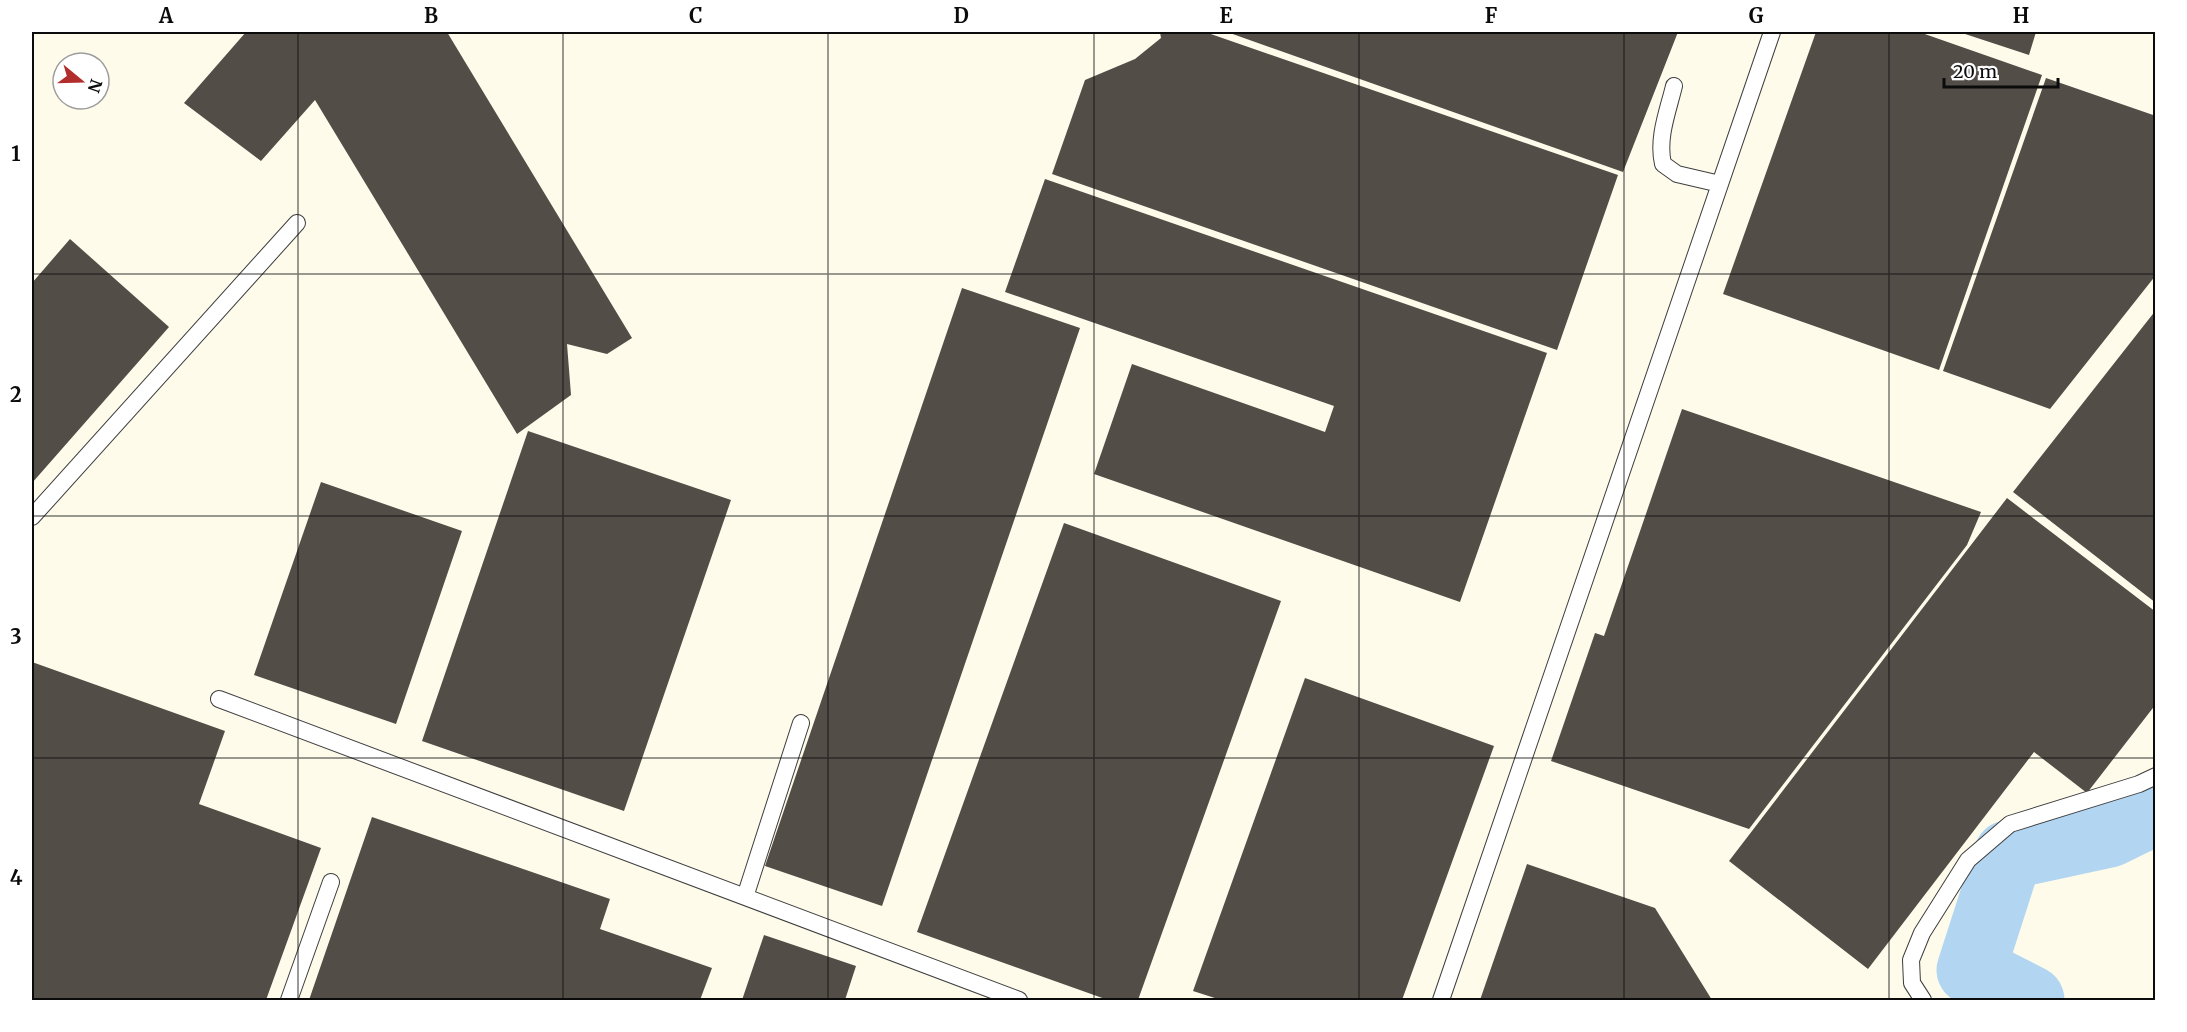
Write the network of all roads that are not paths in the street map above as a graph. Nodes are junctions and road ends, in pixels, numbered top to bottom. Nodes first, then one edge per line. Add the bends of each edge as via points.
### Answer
1 (1772, 32) edge
2 (1674, 86) dead end
3 (1720, 184) junction
4 (297, 223) dead end
5 (32, 517) edge
6 (219, 699) dead end
7 (801, 723) dead end
8 (2156, 776) edge
9 (331, 882) dead end
10 (745, 897) junction
11 (289, 1000) edge
12 (1019, 1000) edge
13 (1441, 1000) edge
14 (1923, 1000) edge

1 - 3 lane
2 - 3 lane via 1660,152 1663,164 1677,174
3 - 13 lane
4 - 5 lane
6 - 10 lane
7 - 10 lane
8 - 14 lane via 2010,824 1968,860 1922,933 1911,960 1912,983
9 - 11 lane
10 - 12 lane

